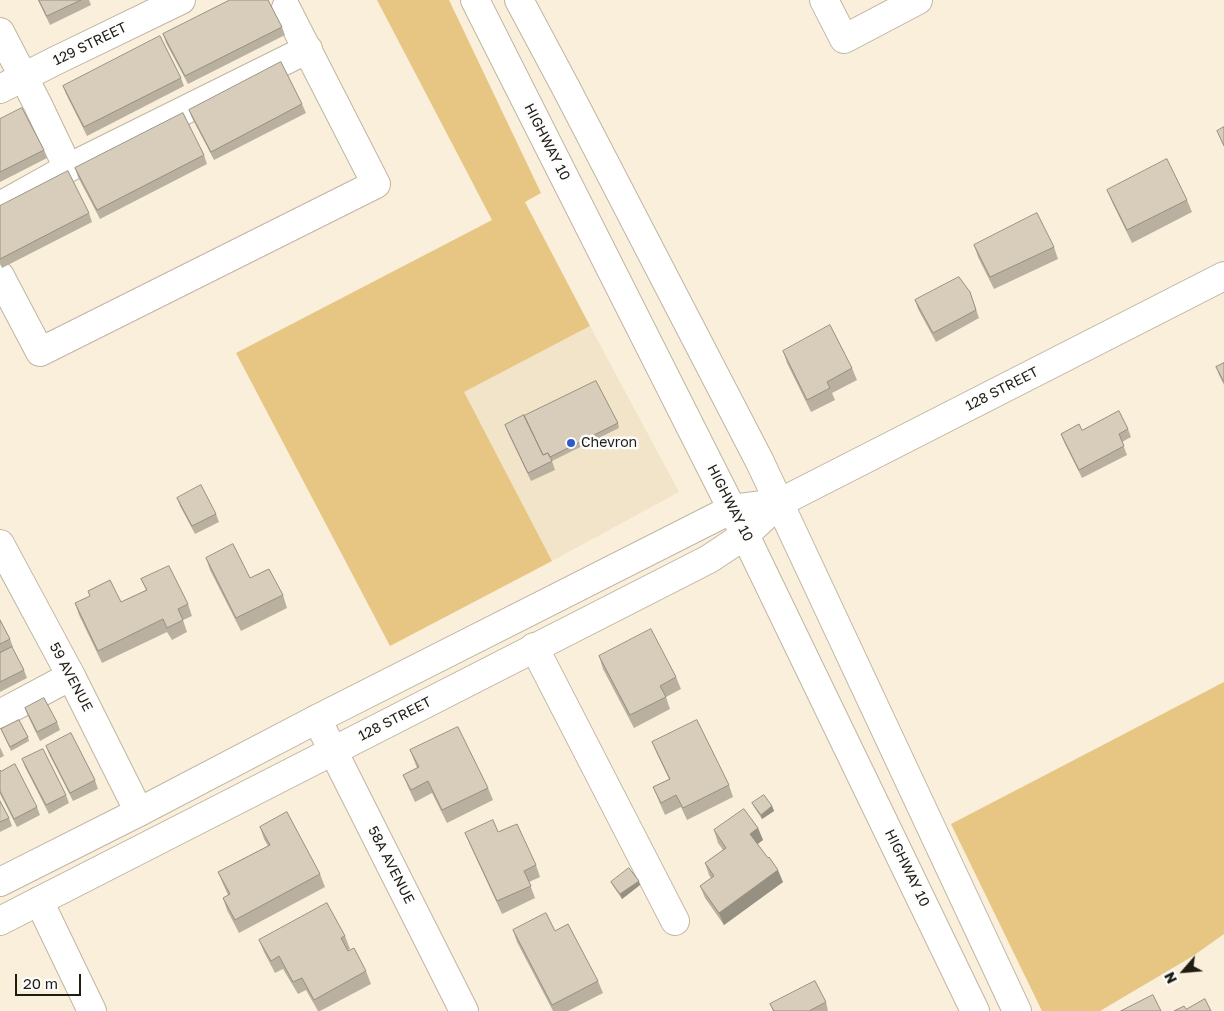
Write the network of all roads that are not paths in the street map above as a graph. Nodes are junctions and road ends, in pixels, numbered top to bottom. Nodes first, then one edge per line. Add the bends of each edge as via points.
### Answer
1 (181, 0) edge
2 (475, 0) edge
3 (520, 0) edge
4 (824, 0) edge
5 (918, 0) edge
6 (286, 8) dead end
7 (0, 32) edge
8 (308, 49) junction
9 (12, 83) edge
10 (68, 168) junction
11 (0, 206) edge
12 (0, 276) edge
13 (1224, 276) edge
14 (779, 503) junction
15 (732, 509) junction
16 (746, 535) junction
17 (0, 544) edge
18 (534, 647) junction
19 (71, 676) junction
20 (0, 714) edge
21 (317, 719) junction
22 (333, 751) junction
23 (140, 812) junction
24 (0, 882) edge
25 (39, 901) junction
26 (0, 921) edge
27 (675, 921) dead end
28 (92, 1011) edge
29 (464, 1011) edge
30 (975, 1011) edge
31 (1017, 1011) edge

1 - 9 main road, 129 STREET
2 - 15 main road, HIGHWAY 10
3 - 14 main road
4 - 5 main road via 844,39
6 - 8 main road
7 - 9 main road
8 - 10 main road
8 - 12 main road via 376,184 40,352
9 - 10 main road
10 - 11 main road
13 - 14 main road, 128 STREET
14 - 15 main road, 128 STREET
14 - 16 main road, 128 STREET
14 - 31 main road
15 - 16 main road, HIGHWAY 10
15 - 21 main road, 128 STREET
16 - 18 main road, 128 STREET via 709,559
16 - 30 main road, HIGHWAY 10
17 - 19 main road, 59 AVENUE
18 - 22 main road, 128 STREET
18 - 27 main road
19 - 20 main road
19 - 23 main road, 59 AVENUE
21 - 22 main road, 58A AVENUE
21 - 23 main road, 128 STREET
22 - 25 main road, 128 STREET
22 - 29 main road, 58A AVENUE
23 - 24 main road, 128 STREET
25 - 26 main road, 128 STREET
25 - 28 main road

